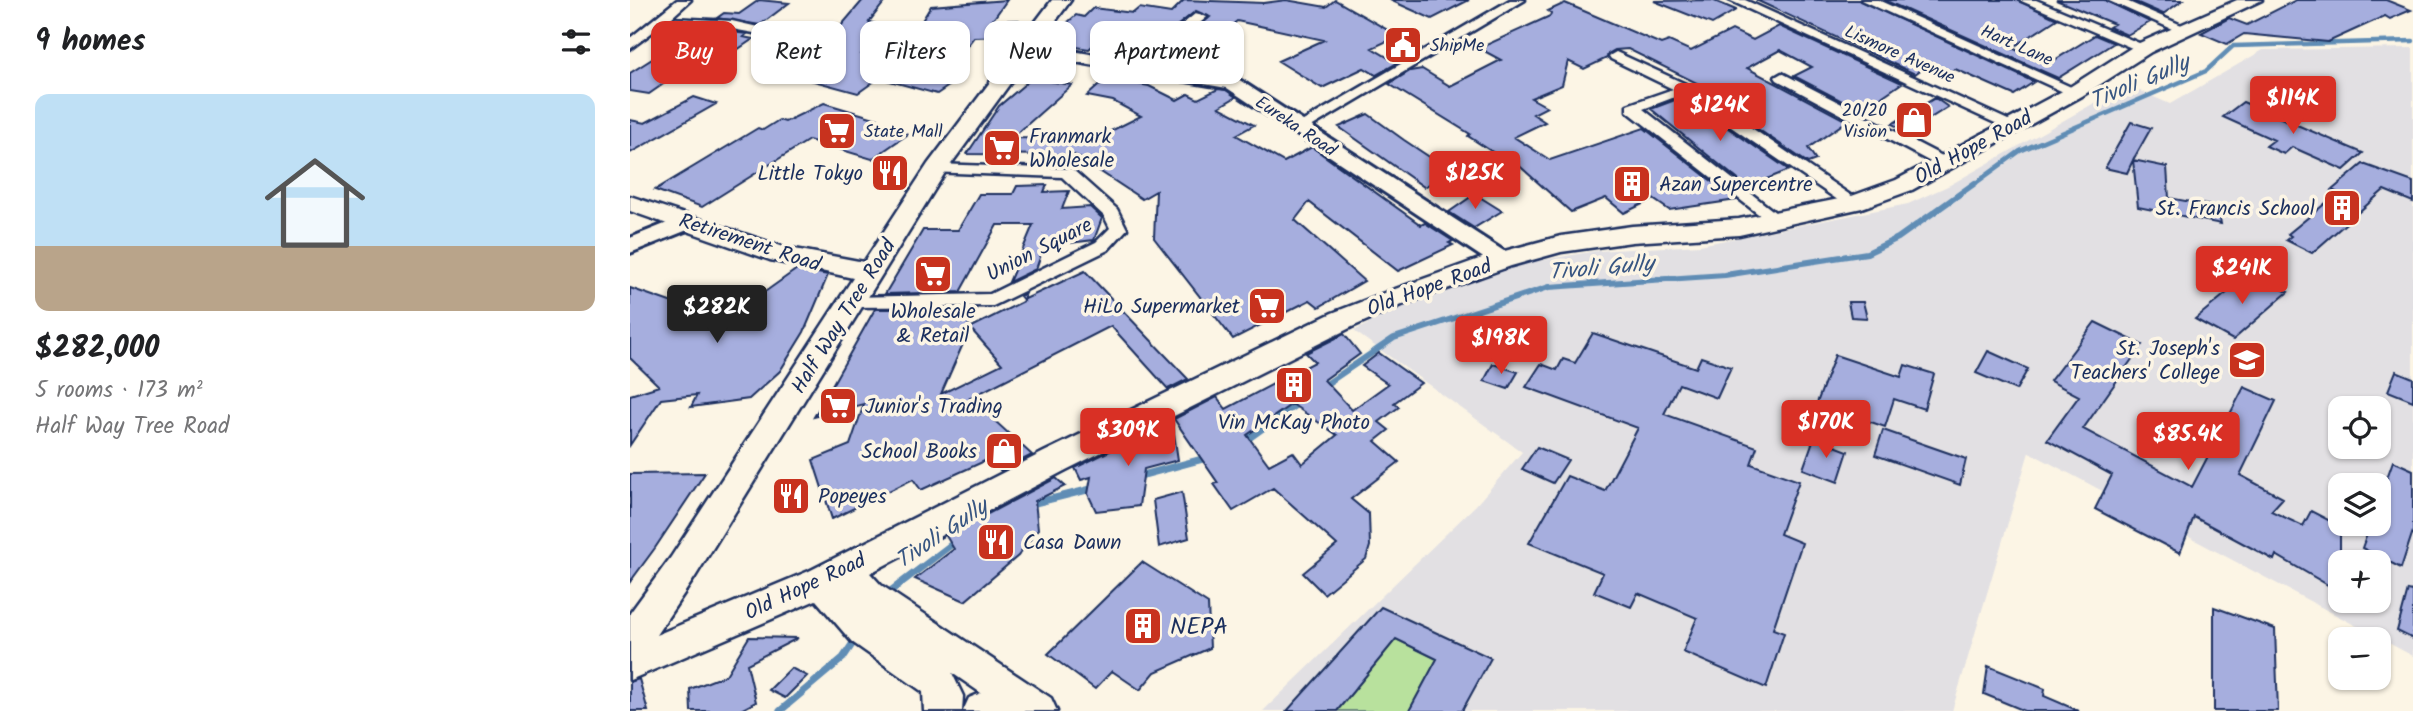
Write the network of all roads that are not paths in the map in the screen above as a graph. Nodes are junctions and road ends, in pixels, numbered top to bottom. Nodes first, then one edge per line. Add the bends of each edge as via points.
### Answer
1 (685, 0) edge
2 (1062, 0) edge
3 (1519, 0) edge
4 (1735, 0) edge
5 (1867, 0) edge
6 (2025, 0) edge
7 (2113, 0) edge
8 (2248, 1) edge
9 (1200, 17) dead end
10 (660, 21) edge
11 (1045, 21) edge
12 (1195, 21) edge
13 (651, 28) edge
14 (2186, 30) junction
15 (630, 45) edge
16 (2144, 48) junction
17 (1616, 56) dead end
18 (1782, 77) dead end
19 (999, 84) edge
20 (1234, 84) edge
21 (1685, 89) junction
22 (2075, 92) junction
23 (2011, 125) junction
24 (1301, 127) junction
25 (1944, 163) junction
26 (936, 169) junction
27 (630, 203) edge
28 (1854, 203) junction
29 (1777, 220) junction
30 (687, 222) junction
31 (630, 246) edge
32 (1502, 260) junction
33 (871, 271) junction
34 (852, 303) junction
35 (833, 576) junction
36 (870, 614) junction
37 (630, 637) edge
38 (630, 663) edge
39 (943, 711) edge
40 (982, 711) edge
41 (1035, 711) edge

1 - 10 street
2 - 11 main road, Half Way Tree Road
3 - 24 street
4 - 23 street, Lismore Avenue
5 - 22 street, Hart Lane
6 - 16 street
7 - 14 street
8 - 14 main road, Old Hope Road
9 - 12 street
13 - 15 street
14 - 16 main road, Old Hope Road
16 - 22 main road, Old Hope Road
17 - 21 street
18 - 25 street
19 - 26 main road, Half Way Tree Road
20 - 24 street, Eureka Road
21 - 28 street
21 - 29 street via 1632,108
22 - 23 main road, Old Hope Road
23 - 25 main road, Old Hope Road
24 - 32 street, Eureka Road
25 - 28 main road, Old Hope Road via 1904,186
26 - 33 main road, Half Way Tree Road
26 - 34 street, Union Square via 1066,172 1111,213 1119,229 1102,246 993,300
27 - 30 main road, Retirement Road
28 - 29 main road, Old Hope Road
29 - 32 main road, Old Hope Road via 1561,244
30 - 31 street
30 - 33 main road, Retirement Road via 797,259
32 - 35 main road, Old Hope Road via 1342,320
33 - 34 main road, Half Way Tree Road
34 - 37 main road, Half Way Tree Road via 683,567
35 - 36 main road
35 - 38 main road, Old Hope Road
36 - 39 main road via 936,680 944,696
36 - 41 main road
40 - 41 main road

